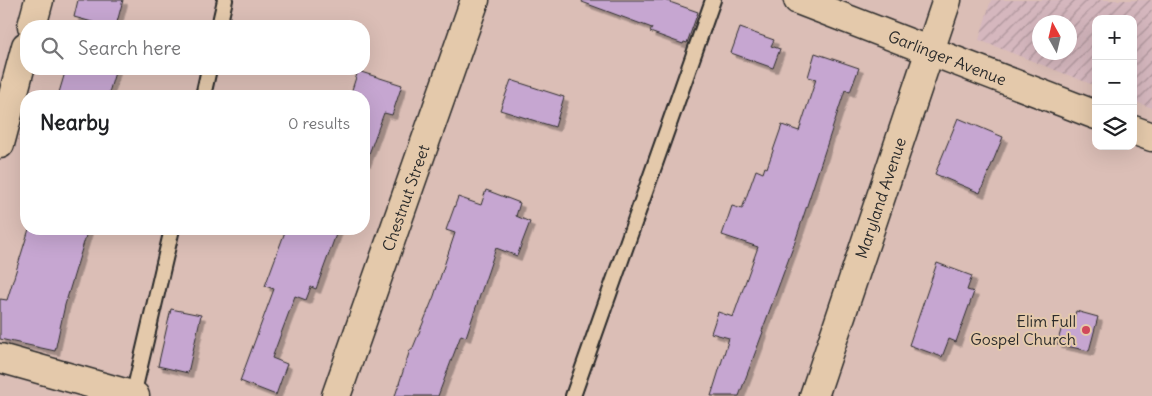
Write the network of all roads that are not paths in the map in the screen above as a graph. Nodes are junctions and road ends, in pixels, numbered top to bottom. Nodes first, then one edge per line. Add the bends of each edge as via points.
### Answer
1 (38, 0) edge
2 (225, 0) edge
3 (475, 0) edge
4 (713, 0) edge
5 (798, 0) edge
6 (947, 0) edge
7 (33, 20) edge
8 (220, 20) edge
9 (930, 51) junction
10 (20, 69) edge
11 (208, 75) edge
12 (204, 90) edge
13 (1092, 113) edge
14 (1137, 131) edge
15 (1152, 137) edge
16 (0, 144) edge
17 (171, 235) edge
18 (0, 358) edge
19 (134, 396) edge
20 (336, 396) edge
21 (573, 396) edge
22 (814, 396) edge

1 - 7 street
2 - 8 lane
3 - 20 street, Chestnut Street
4 - 21 lane
5 - 9 street, Garlinger Avenue
6 - 9 street, Maryland Avenue
9 - 13 street, Garlinger Avenue
9 - 22 street, Maryland Avenue
10 - 16 street
11 - 12 lane
14 - 15 street
17 - 19 lane
18 - 19 street

